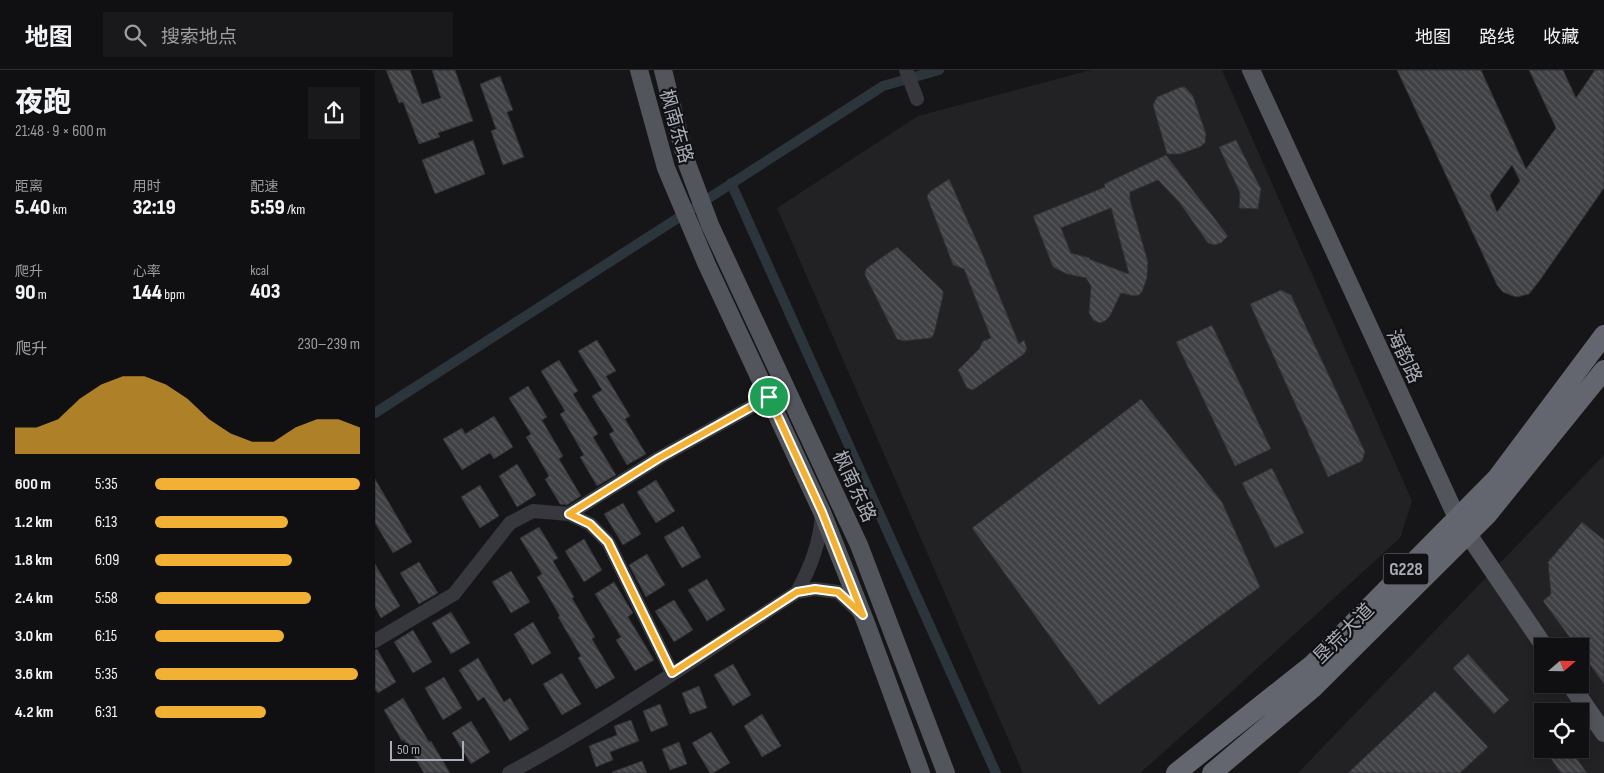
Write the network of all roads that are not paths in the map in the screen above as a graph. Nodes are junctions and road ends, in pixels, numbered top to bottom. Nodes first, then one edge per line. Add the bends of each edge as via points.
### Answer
1 (639, 70) edge
2 (663, 70) edge
3 (906, 70) edge
4 (1251, 70) edge
5 (917, 99) dead end
6 (1604, 335) edge
7 (1604, 370) edge
8 (769, 397) junction
9 (822, 512) junction
10 (569, 514) junction
11 (1462, 527) junction
12 (797, 592) junction
13 (863, 615) junction
14 (1538, 638) edge
15 (375, 641) edge
16 (672, 673) junction
17 (1576, 693) edge
18 (1604, 733) edge
19 (509, 773) edge
20 (921, 773) edge
21 (946, 773) edge
22 (1176, 773) edge
23 (1211, 773) edge

1 - 8 main road, 枫南东路 via 666,168
2 - 21 main road, 枫南东路 via 686,161 709,225 859,545
3 - 5 street
4 - 11 main road, 海韵路
6 - 11 highway, 垦荒大道 / G228
7 - 11 highway, 垦荒大道 / G228 via 1487,515
8 - 9 main road
8 - 10 street via 659,458
9 - 12 street via 818,545
9 - 13 main road
10 - 15 street via 533,511 510,523 454,594
10 - 16 street via 590,524 608,542
11 - 14 main road, 海韵路
11 - 22 highway, 垦荒大道 / G228 via 1313,664
11 - 23 highway, 垦荒大道 / G228 via 1314,687
12 - 13 street via 815,589 838,592
12 - 16 street
13 - 20 main road
16 - 19 street
17 - 18 main road

